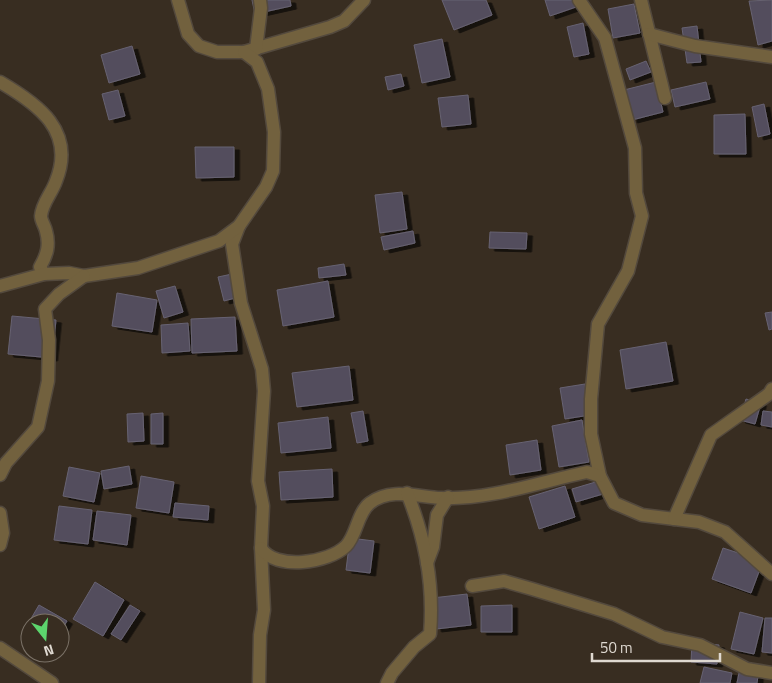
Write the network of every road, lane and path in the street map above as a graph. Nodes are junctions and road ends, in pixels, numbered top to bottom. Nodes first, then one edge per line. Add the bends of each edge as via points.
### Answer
1 (178, 0) edge
2 (260, 0) edge
3 (364, 0) edge
4 (579, 0) edge
5 (641, 0) edge
6 (649, 34) junction
7 (250, 50) junction
8 (772, 57) edge
9 (0, 82) edge
10 (665, 98) dead end
11 (238, 226) junction
12 (44, 274) junction
13 (84, 276) junction
14 (0, 286) edge
15 (772, 389) edge
16 (0, 475) edge
17 (600, 476) junction
18 (407, 493) junction
19 (448, 498) junction
20 (0, 513) edge
21 (674, 519) junction
22 (0, 545) edge
23 (261, 548) junction
24 (426, 562) junction
25 (772, 574) edge
26 (472, 586) dead end
27 (0, 648) edge
28 (772, 673) edge
29 (52, 683) edge
30 (259, 683) edge
31 (387, 683) edge

1 - 7 street via 188,34 199,46 217,52
2 - 7 street via 261,8
3 - 7 street via 344,21
4 - 17 street via 605,38 635,148 636,193 642,216 628,271 598,324 591,434
5 - 6 street
6 - 8 street via 695,46
6 - 10 street
7 - 11 street via 268,89 274,132 272,171 266,187
9 - 12 street via 24,96 51,120 59,137 61,152 57,180 45,202 41,218 49,243 40,268
11 - 13 street via 219,241 138,268
11 - 23 street via 232,244 241,302 262,369 264,391 258,481 263,506
12 - 13 street
12 - 14 street
13 - 16 street via 45,309 49,340 48,381 38,427 6,463
15 - 21 street via 711,435
17 - 19 street via 587,472 496,495
17 - 21 street via 614,503 642,515
18 - 19 street
18 - 23 street via 389,495 370,503 348,545 334,556 300,562 275,561 265,556
18 - 24 street via 418,520
19 - 24 street via 437,515 433,547
20 - 22 street via 3,533
21 - 25 street via 699,522 725,532
23 - 30 street via 264,610
24 - 31 street via 430,634 414,647
26 - 28 street via 504,582 532,589 614,614 662,637 700,645 747,669
27 - 29 street

